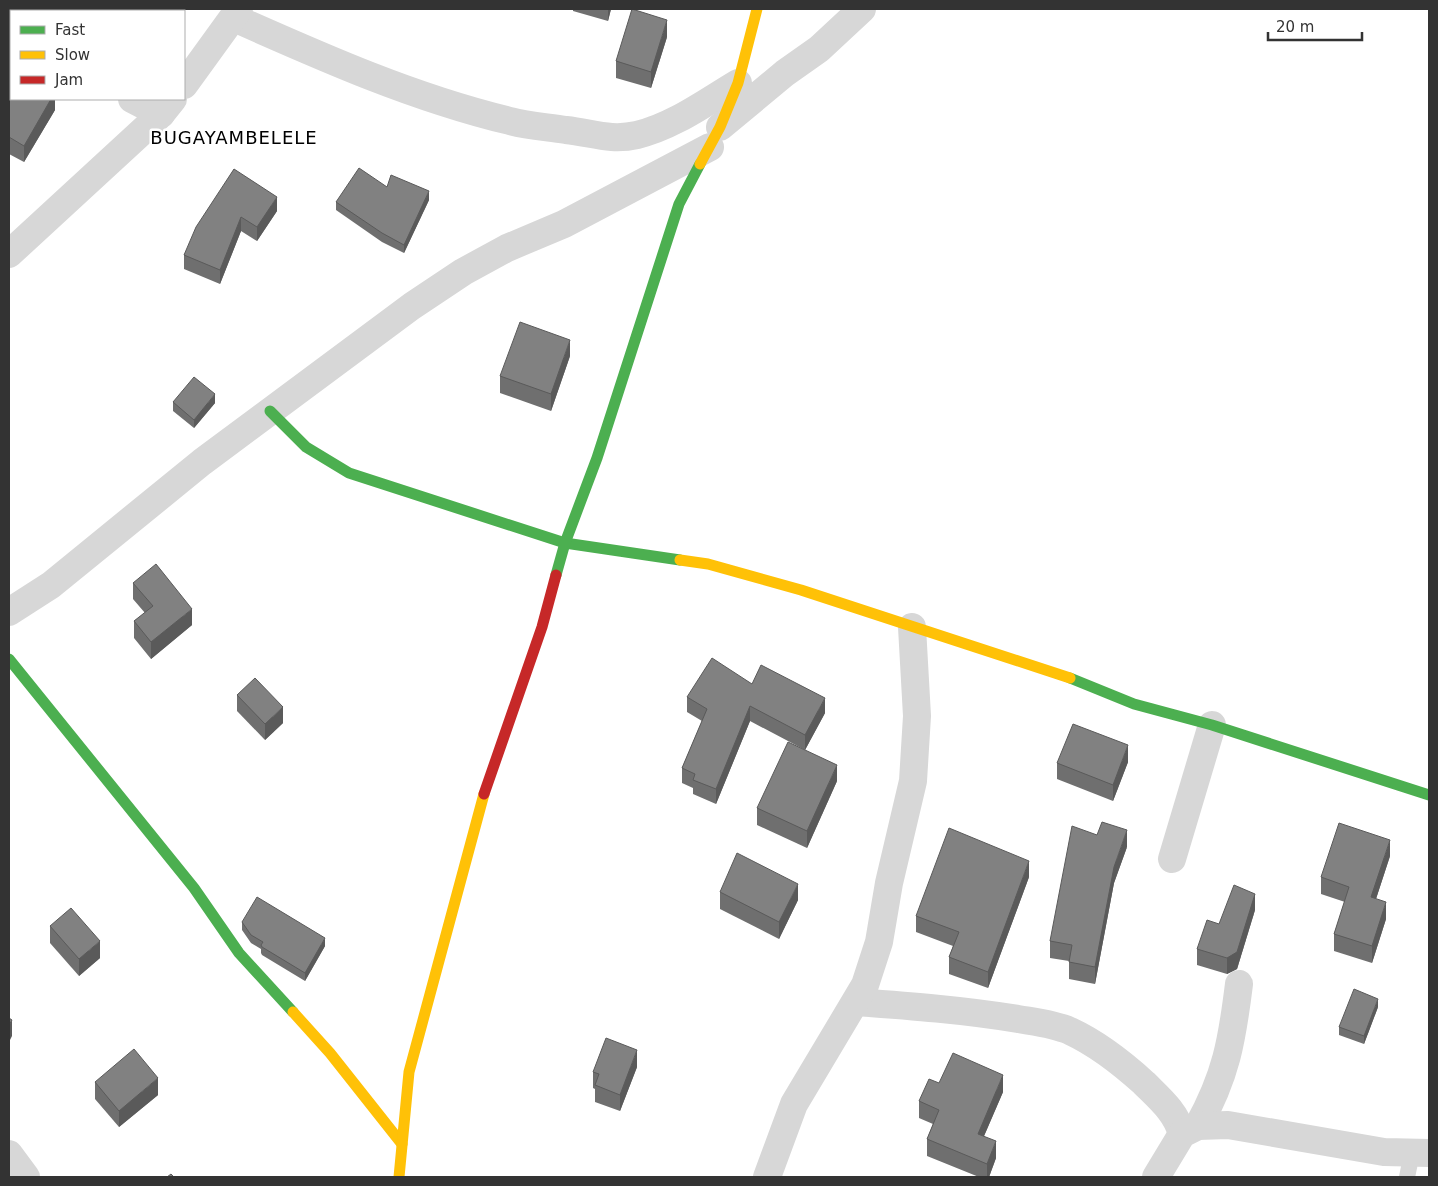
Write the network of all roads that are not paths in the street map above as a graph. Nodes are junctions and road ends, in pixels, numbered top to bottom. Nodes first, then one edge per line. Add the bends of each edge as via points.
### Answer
1 (757, 9) edge
2 (862, 9) edge
3 (236, 14) edge
4 (738, 83) junction
5 (185, 84) edge
6 (136, 100) edge
7 (167, 107) edge
8 (715, 137) junction
9 (9, 254) edge
10 (270, 411) junction
11 (565, 543) junction
12 (9, 612) edge
13 (912, 627) junction
14 (9, 659) edge
15 (1212, 725) junction
16 (1429, 795) edge
17 (1172, 858) dead end
18 (1239, 984) dead end
19 (856, 1002) junction
20 (1190, 1130) junction
21 (402, 1144) junction
22 (9, 1154) edge
23 (1416, 1161) edge
24 (26, 1177) edge
25 (400, 1177) edge
26 (766, 1177) edge
27 (1156, 1177) edge

1 - 4 street
2 - 8 street via 819,50 784,73
3 - 4 street via 343,66 437,100 512,122 612,138 666,125
3 - 5 street
4 - 8 street
6 - 7 street
7 - 9 street
8 - 10 street via 564,224 507,248 463,272
8 - 11 street via 679,204 597,458
10 - 11 street via 322,460 350,473
10 - 12 street via 195,468 52,586
11 - 13 street via 708,564 801,590
11 - 21 street via 542,626 488,780 409,1072
13 - 15 street via 1070,678 1134,704
13 - 19 street via 917,716 913,781 879,942 868,978
14 - 21 street via 194,888 239,953 330,1053
15 - 16 street
15 - 17 street
18 - 20 street via 1230,1051 1208,1107
19 - 20 street via 946,1008 1068,1030 1100,1047 1130,1070
19 - 26 street via 794,1104
20 - 23 street via 1228,1125 1384,1152
20 - 27 street
21 - 25 street
22 - 24 street

